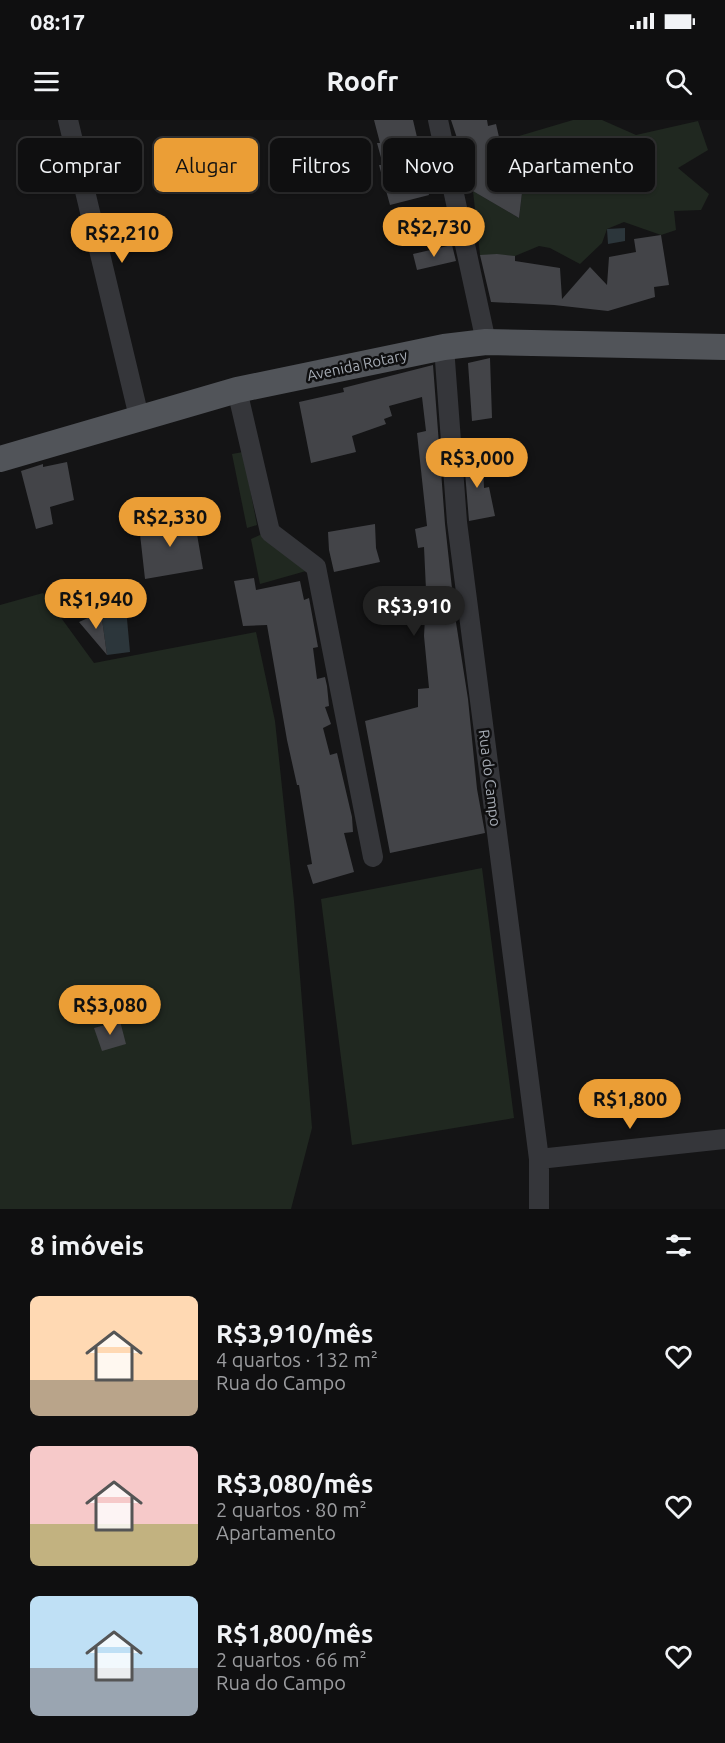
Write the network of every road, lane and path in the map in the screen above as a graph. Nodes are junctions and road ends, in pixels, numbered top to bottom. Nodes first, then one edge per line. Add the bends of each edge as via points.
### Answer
1 (68, 120) edge
2 (438, 120) edge
3 (486, 342) junction
4 (444, 346) junction
5 (725, 347) edge
6 (237, 390) junction
7 (139, 417) junction
8 (0, 459) edge
9 (373, 857) dead end
10 (725, 1138) edge
11 (539, 1159) junction
12 (539, 1209) edge

1 - 7 street
2 - 3 street
3 - 4 main road, Avenida Rotary
3 - 5 main road, Avenida Rotary
4 - 6 main road, Avenida Rotary
4 - 11 street, Rua do Campo via 457,522
6 - 7 main road, Avenida Rotary
6 - 9 street via 270,532 316,567
7 - 8 main road, Avenida Rotary
10 - 11 street
11 - 12 street, Rua do Campo

